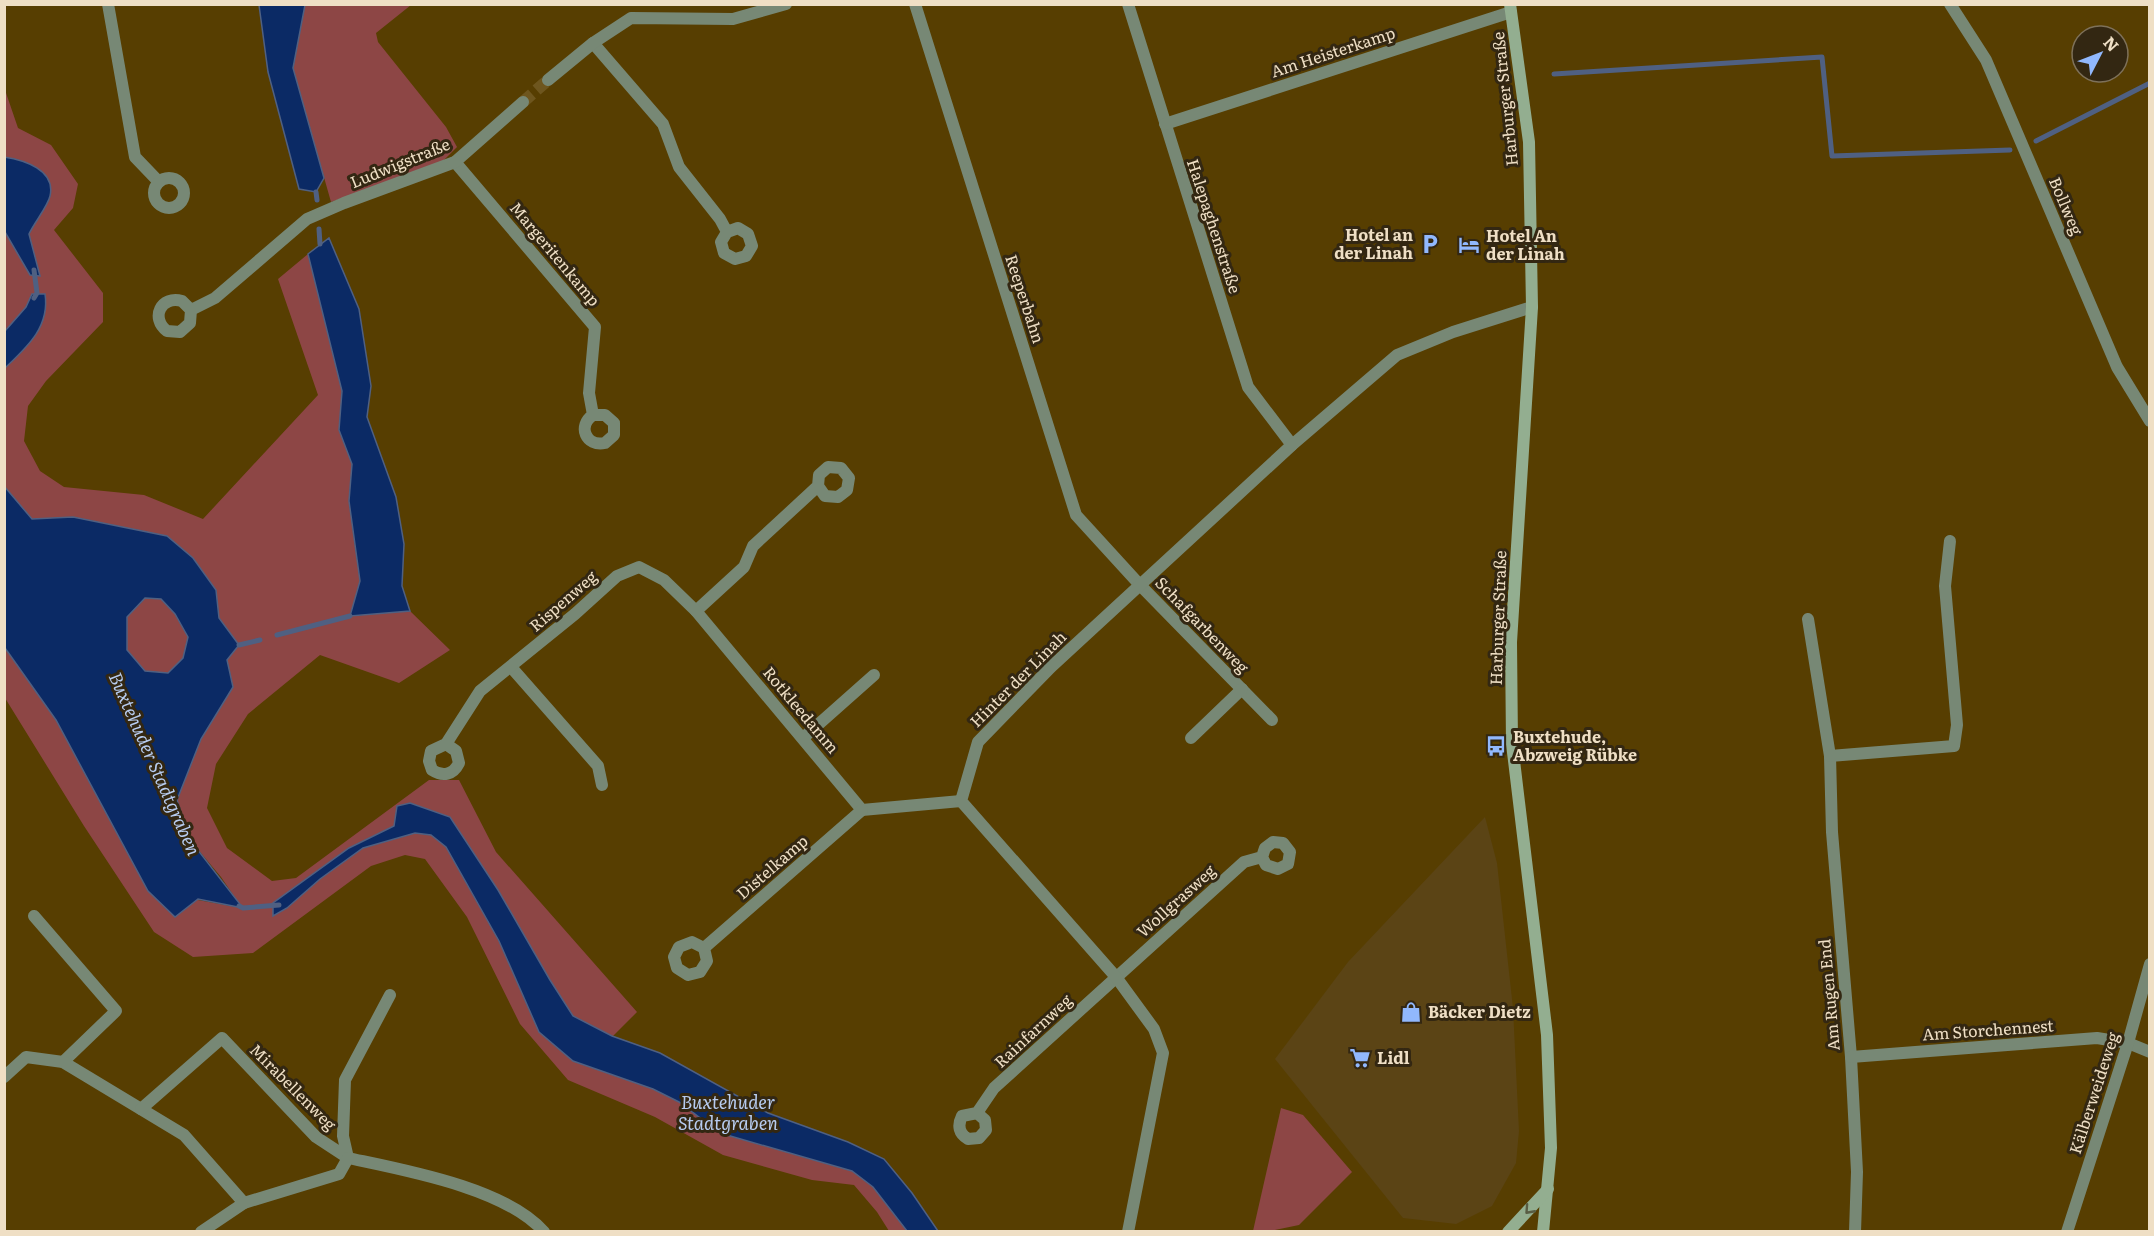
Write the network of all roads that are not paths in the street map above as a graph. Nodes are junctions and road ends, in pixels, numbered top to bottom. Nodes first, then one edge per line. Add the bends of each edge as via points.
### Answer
1 (108, 4) edge
2 (786, 4) edge
3 (915, 4) edge
4 (1128, 4) edge
5 (1950, 4) edge
6 (1511, 8) edge
7 (593, 43) junction
8 (548, 80) tunnel mouth
9 (523, 102) tunnel mouth
10 (1165, 124) junction
11 (455, 162) junction
12 (159, 182) dead end
13 (727, 232) dead end
14 (1532, 308) junction
15 (191, 310) dead end
16 (593, 415) dead end
17 (2150, 422) edge
18 (1292, 445) junction
19 (818, 486) dead end
20 (1950, 541) dead end
21 (639, 567) joint
22 (1139, 584) junction
23 (696, 611) junction
24 (1808, 619) dead end
25 (511, 667) junction
26 (874, 675) dead end
27 (1242, 689) junction
28 (1272, 720) dead end
29 (804, 738) junction
30 (1191, 738) dead end
31 (446, 744) dead end
32 (1830, 756) junction
33 (602, 784) dead end
34 (961, 801) junction
35 (862, 810) junction
36 (1262, 857) dead end
37 (34, 916) dead end
38 (704, 948) dead end
39 (2150, 964) edge
40 (1116, 977) junction
41 (390, 994) dead end
42 (2128, 1043) junction
43 (2150, 1052) edge
44 (1851, 1057) junction
45 (63, 1062) junction
46 (4, 1077) edge
47 (141, 1109) junction
48 (977, 1113) dead end
49 (348, 1158) junction
50 (1549, 1188) junction
51 (244, 1203) junction
52 (201, 1232) edge
53 (544, 1232) edge
54 (1128, 1232) edge
55 (1508, 1232) edge
56 (1543, 1232) edge
57 (1855, 1232) edge
58 (2067, 1232) edge

1 - 12 street via 135,157
2 - 7 street via 733,19 631,18
3 - 22 street, Reeperbahn via 1076,515
4 - 10 street, Halepaghenstraße
5 - 17 street, Bollweg via 1986,60 2117,367
6 - 10 street, Am Heisterkamp
6 - 14 street, Harburger Straße via 1528,142
7 - 8 street
7 - 13 street via 663,124 680,167
9 - 11 street, Ludwigstraße
10 - 18 street, Halepaghenstraße via 1248,387
11 - 15 street, Ludwigstraße via 307,219 215,298
11 - 16 street, Margeritenkamp via 596,327 589,393
14 - 18 street, Hinter der Linah via 1453,332 1397,355
14 - 50 street, Harburger Straße via 1511,642 1512,744 1547,1035 1551,1108
18 - 22 street, Hinter der Linah
19 - 23 street via 753,546 744,567
20 - 32 street via 1946,586 1957,725 1954,746
21 - 23 street, Rotkleedamm via 664,580
21 - 25 street, Rispenweg via 617,576
22 - 27 street, Schafgarbenweg
22 - 34 street, Hinter der Linah via 978,742
23 - 29 street, Rotkleedamm
24 - 32 street, Am Rugen End
25 - 31 street, Rispenweg via 480,691
25 - 33 street via 598,766
26 - 29 street
27 - 28 street, Schafgarbenweg
27 - 30 street, Schafgarbenweg
29 - 35 street, Rotkleedamm
32 - 44 street, Am Rugen End via 1832,832
34 - 35 street
34 - 40 street
35 - 38 street, Distelkamp
36 - 40 street, Wollgrasweg via 1244,861
37 - 45 street via 116,1011
39 - 42 street, Kälberweideweg
40 - 48 street, Rainfarnweg via 994,1088
40 - 54 street via 1154,1029 1163,1053
41 - 49 street, Mirabellenweg via 345,1080 343,1136
42 - 43 street, Am Storchennest
42 - 44 street, Am Storchennest via 2097,1038
42 - 58 street, Kälberweideweg
44 - 57 street, Am Rugen End via 1857,1172
45 - 46 street via 26,1057
45 - 47 street
47 - 49 street, Mirabellenweg via 222,1038 316,1137
47 - 51 street via 184,1135
49 - 51 street via 339,1174
49 - 53 street via 448,1180 531,1217
50 -> 55 street
50 - 56 street, Harburger Straße
51 - 52 street

